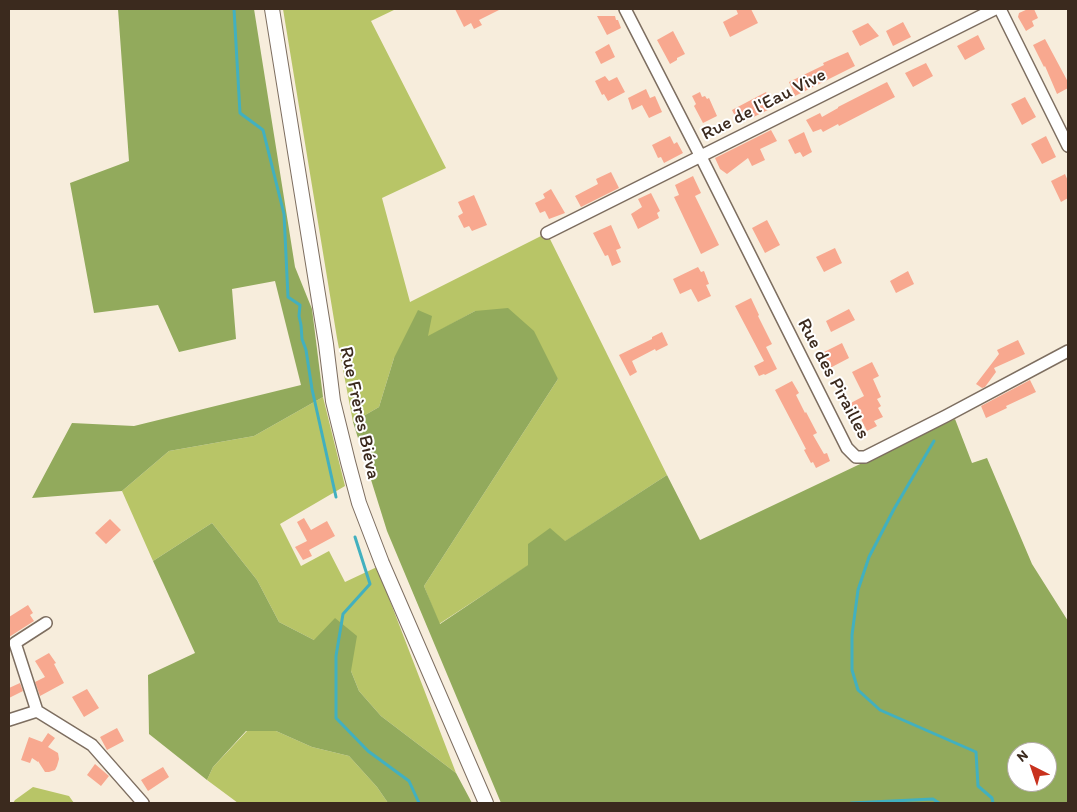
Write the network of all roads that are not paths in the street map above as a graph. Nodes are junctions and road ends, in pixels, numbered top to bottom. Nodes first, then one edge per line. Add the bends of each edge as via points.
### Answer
1 (272, 9) edge
2 (625, 9) edge
3 (995, 9) edge
4 (1000, 9) edge
5 (1068, 146) edge
6 (700, 156) junction
7 (547, 233) dead end
8 (1068, 351) edge
9 (46, 623) dead end
10 (37, 711) junction
11 (9, 720) edge
12 (143, 803) edge
13 (486, 803) edge

1 - 13 street, Rue Frères Biéva via 334,400 350,470 382,563
2 - 6 street
3 - 6 street, Rue de l'Eau Vive
4 - 5 street
6 - 7 street, Rue de l'Eau Vive
6 - 8 street, Rue des Pirailles via 848,448 856,457 864,457 946,416
9 - 10 street via 15,643
10 - 11 street
10 - 12 street via 92,746

